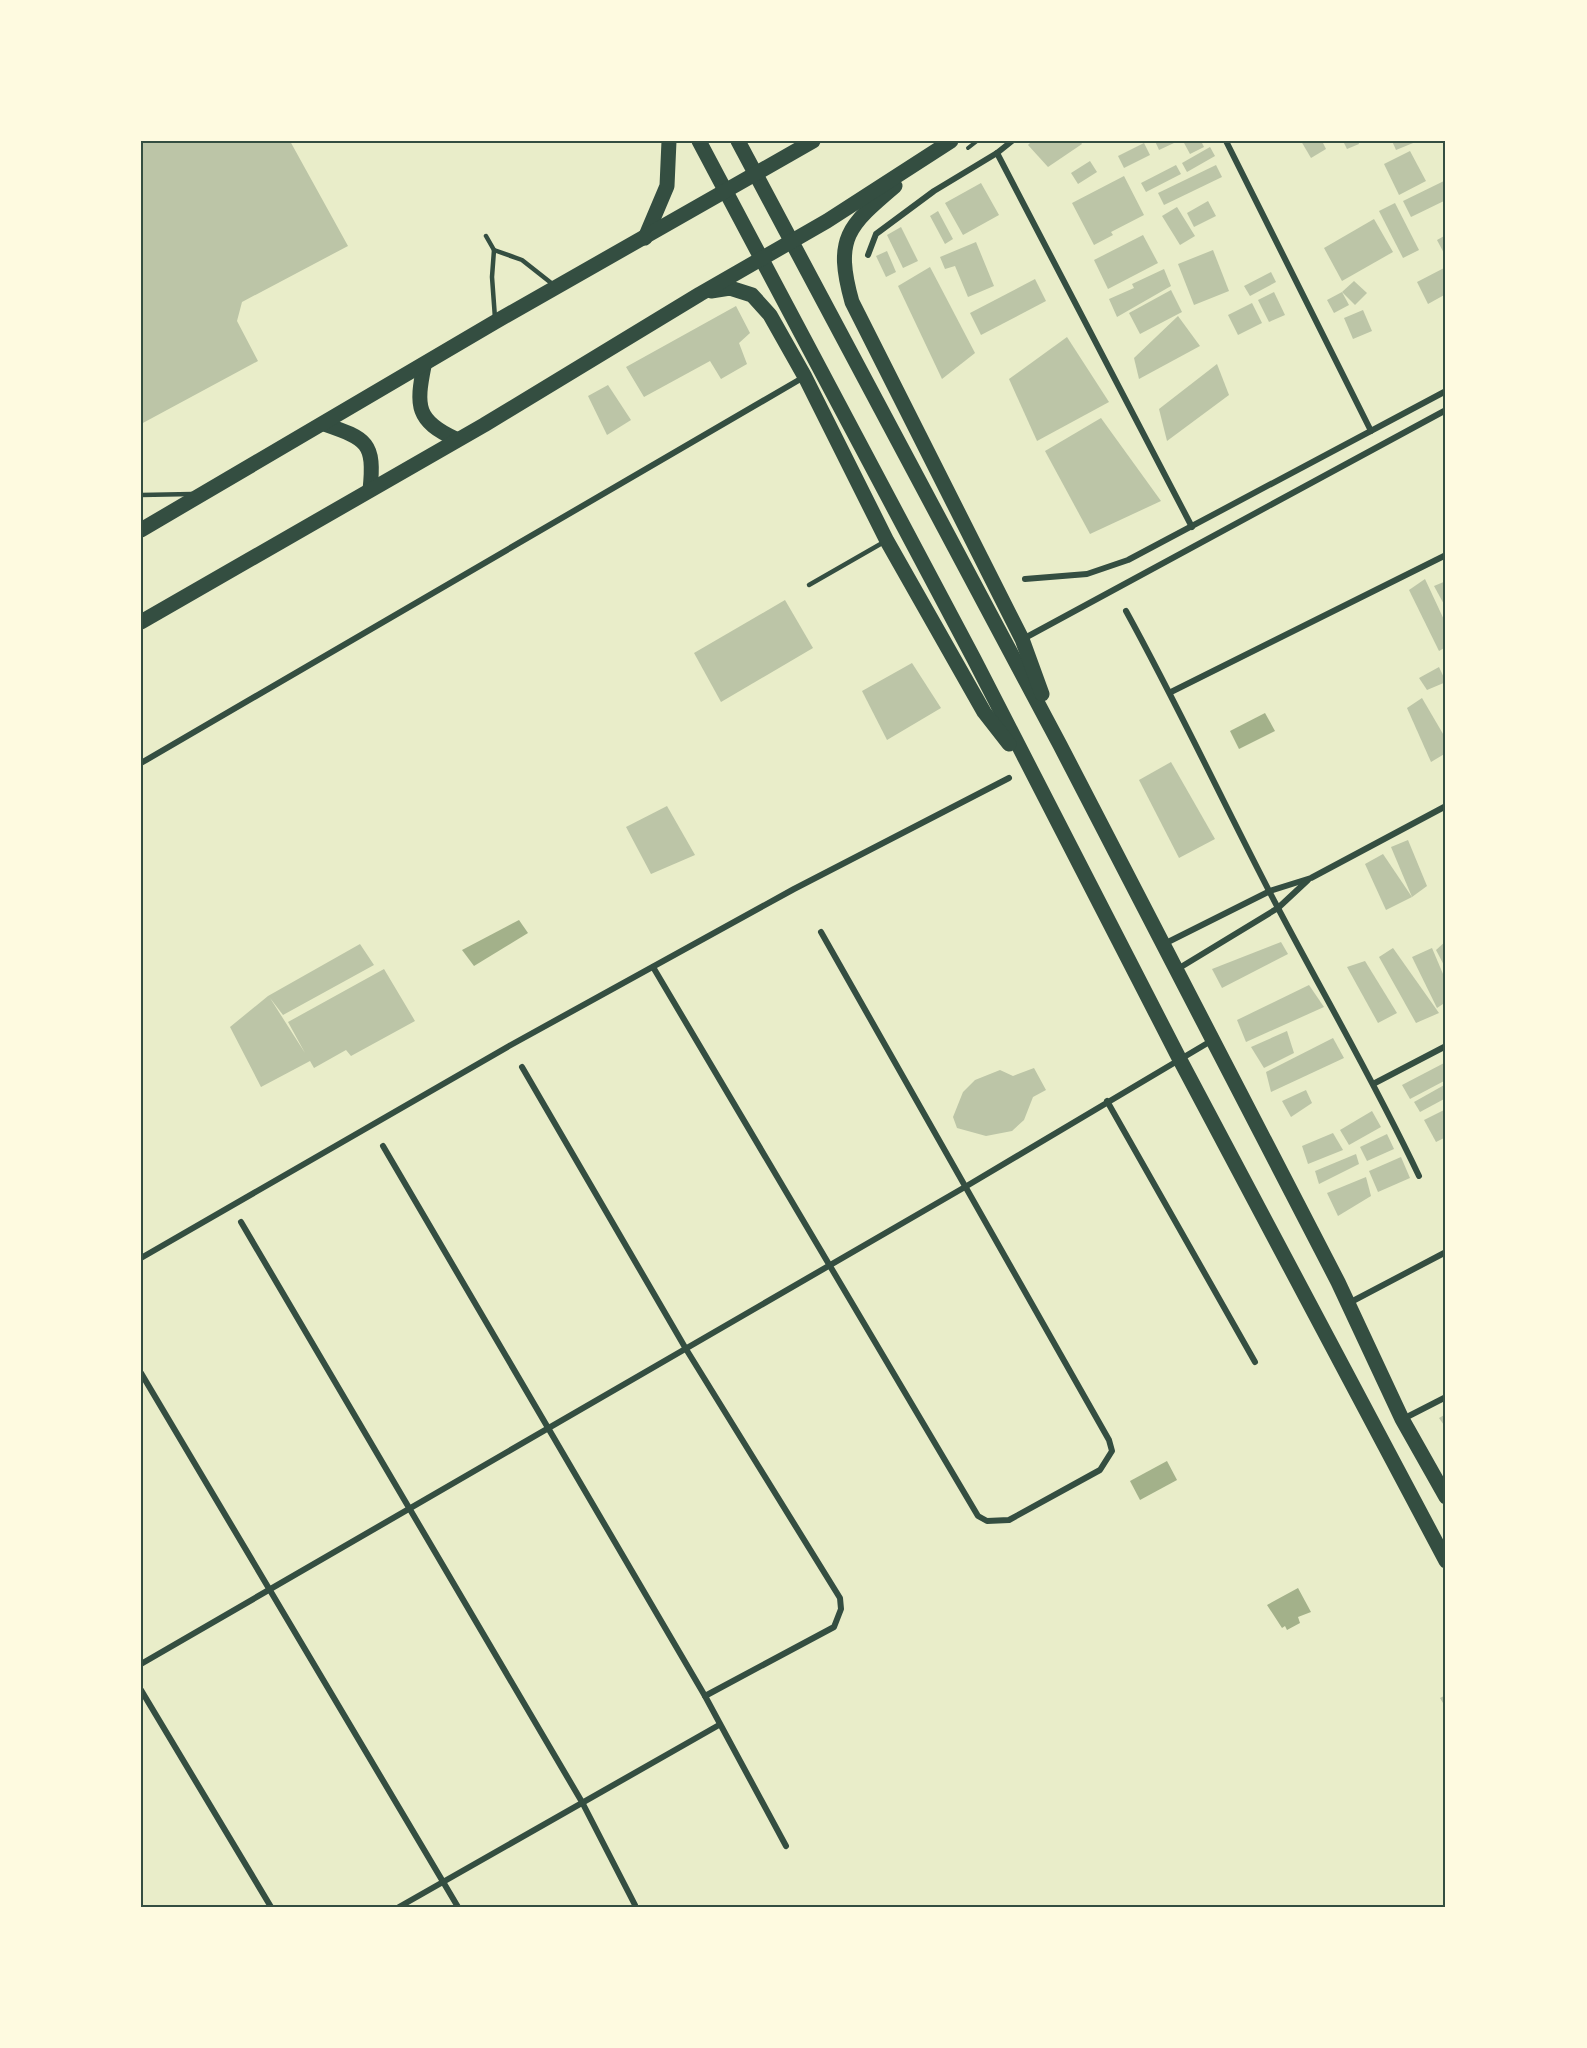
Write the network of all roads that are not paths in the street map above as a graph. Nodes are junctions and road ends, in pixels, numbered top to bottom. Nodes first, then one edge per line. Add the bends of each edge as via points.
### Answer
1 (669, 141) edge
2 (699, 141) edge
3 (738, 141) edge
4 (813, 141) edge
5 (951, 141) edge
6 (1012, 141) edge
7 (1226, 141) edge
8 (938, 150) junction
9 (997, 153) junction
10 (486, 236) dead end
11 (645, 238) junction
12 (494, 250) junction
13 (868, 255) dead end
14 (557, 288) junction
15 (700, 294) junction
16 (495, 322) junction
17 (424, 366) junction
18 (805, 377) junction
19 (1446, 391) edge
20 (1446, 410) edge
21 (324, 424) junction
22 (1371, 431) junction
23 (456, 439) junction
24 (370, 490) junction
25 (203, 494) junction
26 (141, 495) edge
27 (1192, 527) junction
28 (141, 530) edge
29 (887, 541) junction
30 (1446, 555) edge
31 (1025, 579) dead end
32 (809, 585) dead end
33 (1126, 611) dead end
34 (141, 622) edge
35 (1022, 639) junction
36 (1171, 692) junction
37 (1060, 744) junction
38 (141, 763) edge
39 (1028, 767) junction
40 (1009, 778) dead end
41 (1446, 806) edge
42 (1311, 878) junction
43 (1270, 891) junction
44 (1278, 909) junction
45 (821, 932) dead end
46 (1164, 945) junction
47 (653, 967) junction
48 (1176, 970) junction
49 (1211, 1041) junction
50 (1446, 1046) edge
51 (1179, 1058) junction
52 (522, 1067) dead end
53 (1375, 1083) junction
54 (1107, 1101) junction
55 (383, 1146) dead end
56 (1419, 1176) dead end
57 (965, 1187) junction
58 (241, 1222) dead end
59 (1446, 1252) edge
60 (141, 1258) edge
61 (831, 1265) junction
62 (1348, 1304) junction
63 (686, 1349) junction
64 (1255, 1362) dead end
65 (141, 1373) edge
66 (1446, 1397) edge
67 (1402, 1419) junction
68 (548, 1428) junction
69 (1446, 1497) edge
70 (410, 1508) junction
71 (1446, 1562) edge
72 (268, 1590) junction
73 (141, 1664) edge
74 (141, 1690) edge
75 (705, 1696) junction
76 (719, 1725) junction
77 (582, 1802) junction
78 (786, 1846) dead end
79 (443, 1881) junction
80 (635, 1905) dead end
81 (271, 1907) edge
82 (399, 1907) edge
83 (458, 1907) edge

1 - 11 main road via 667,186
2 - 39 main road
3 - 37 main road
4 - 11 main road
5 - 8 main road
6 - 9 street
7 - 22 street
8 - 15 main road via 827,221
8 - 35 main road via 856,219 844,245 845,276 852,302
9 - 13 street via 934,190 876,234
9 - 27 street
10 - 12 lane
11 - 14 main road
12 - 14 lane via 522,260
12 - 16 lane
14 - 16 main road
15 - 18 main road via 730,288 752,295 770,315
15 - 23 main road
16 - 17 main road
17 - 21 main road
17 - 23 main road via 418,396 421,414 435,430
18 - 29 main road
18 - 38 street
19 - 22 street
20 - 35 street
21 - 24 main road via 356,436 368,448 372,464
21 - 25 main road
22 - 27 street
23 - 24 main road
24 - 34 main road
25 - 26 lane
25 - 28 main road
27 - 31 street via 1107,569
29 - 32 lane
29 - 39 main road via 984,712
30 - 36 street
33 - 36 street
35 - 37 main road
36 - 43 street
37 - 46 main road
39 - 51 main road
40 - 47 street
41 - 42 street
42 - 43 street
42 - 44 street
43 - 44 street
43 - 46 street
44 - 48 street
44 - 53 street
45 - 57 street
46 - 48 main road
47 - 60 street
47 - 61 street
48 - 49 main road
49 - 51 street
49 - 62 main road
50 - 53 street
51 - 54 street
51 - 71 main road
52 - 63 street
53 - 56 street
54 - 57 street
54 - 64 street
55 - 68 street
57 - 61 street
57 - 61 street via 1109,1440 1110,1459 1100,1470 1009,1520 987,1521 978,1516
58 - 70 street
59 - 62 street
61 - 63 street
62 - 67 main road
63 - 68 street
63 - 75 street via 840,1598 840,1617 834,1627
65 - 72 street
66 - 67 street
67 - 69 main road
68 - 70 street
68 - 75 street
70 - 72 street
70 - 77 street
72 - 73 street
72 - 79 street
74 - 81 street
75 - 76 street
76 - 77 street
76 - 78 street
77 - 79 street
77 - 80 street
79 - 82 street
79 - 83 street

